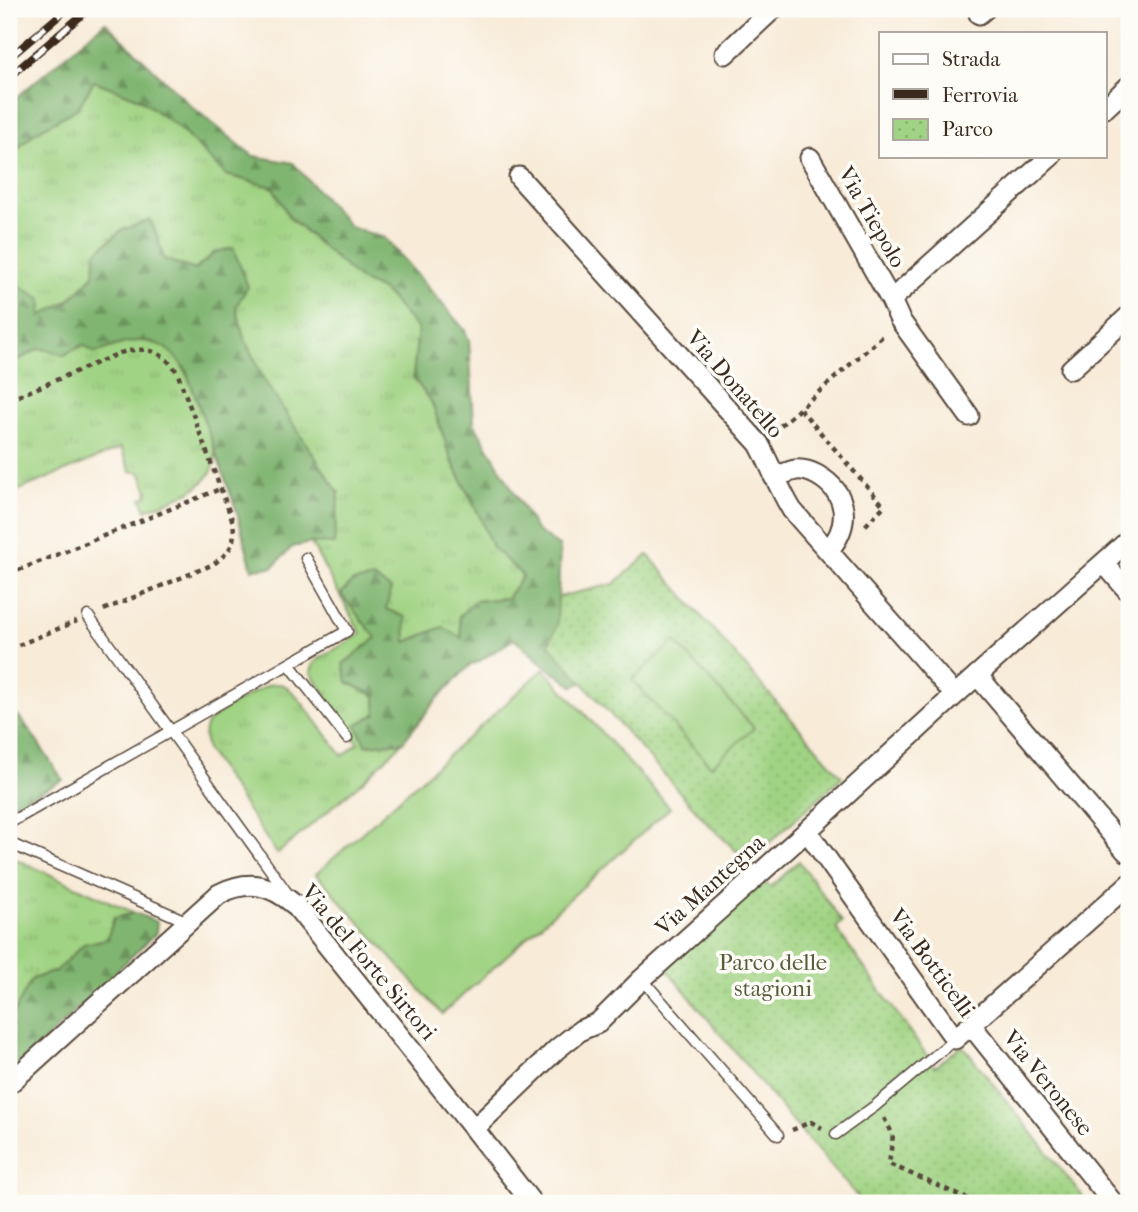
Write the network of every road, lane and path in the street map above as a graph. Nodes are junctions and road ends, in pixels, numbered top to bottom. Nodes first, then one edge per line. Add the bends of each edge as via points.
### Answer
1 (773, 9) edge
2 (725, 54) dead end
3 (1129, 86) edge
4 (1106, 107) edge
5 (1049, 158) edge
6 (810, 159) dead end
7 (519, 177) dead end
8 (891, 300) junction
9 (1129, 316) edge
10 (900, 320) junction
11 (1071, 369) dead end
12 (9, 400) edge
13 (800, 409) junction
14 (969, 416) dead end
15 (759, 444) junction
16 (774, 477) junction
17 (220, 489) junction
18 (860, 531) dead end
19 (1129, 540) edge
20 (828, 551) junction
21 (306, 558) dead end
22 (1104, 563) junction
23 (9, 574) edge
24 (1129, 592) edge
25 (88, 616) junction
26 (9, 649) edge
27 (289, 664) junction
28 (977, 675) junction
29 (955, 695) junction
30 (171, 731) junction
31 (346, 738) dead end
32 (9, 823) edge
33 (807, 831) junction
34 (9, 843) edge
35 (1126, 851) dead end
36 (1129, 884) edge
37 (295, 905) junction
38 (188, 922) junction
39 (642, 979) junction
40 (971, 1025) junction
41 (955, 1039) junction
42 (9, 1084) edge
43 (875, 1107) junction
44 (474, 1129) junction
45 (836, 1134) joint
46 (778, 1136) joint
47 (531, 1203) edge
48 (977, 1203) edge
49 (1113, 1203) edge

1 - 2 street
3 - 4 street
5 - 8 street, Via Tiepolo
6 - 8 street, Via Tiepolo
7 - 15 street, Via Donatello
8 - 10 street, Via Tiepolo
9 - 11 street
10 - 13 path
10 - 14 street, Via Tiepolo
12 - 17 path via 120,353 136,348 153,351 169,360 177,372
13 - 15 path
13 - 18 path via 884,506
15 - 16 street, Via Donatello
16 - 20 street, Via Donatello via 792,510
16 - 20 street via 809,471 833,487 844,520
17 - 23 path
17 - 25 path via 233,522 235,538 228,553 214,564
19 - 22 street, Via Mantegna
20 - 29 street, Via Donatello
21 - 27 lane via 347,631
22 - 24 street
22 - 28 street, Via Mantegna
25 - 26 path
25 - 30 lane
27 - 30 lane
27 - 31 lane
28 - 29 street, Via Mantegna
28 - 35 street
29 - 33 street, Via Mantegna
30 - 32 lane
30 - 37 lane
33 - 39 street, Via Mantegna
33 - 41 street, Via Botticelli
34 - 38 lane
36 - 40 street, Via Botticelli
37 - 38 street, Via del Forte Sirtori via 268,888 246,885 219,894
37 - 44 street, Via del Forte Sirtori
38 - 42 street, Via del Forte Sirtori
39 - 44 street, Via Mantegna via 598,1023 557,1049
39 - 46 lane
40 - 41 street, Via Botticelli
40 - 49 street, Via Veronese
41 - 43 lane
43 - 45 lane
43 - 48 path via 893,1135 889,1164
44 - 47 street, Via del Forte Sirtori
45 - 46 path via 811,1122

